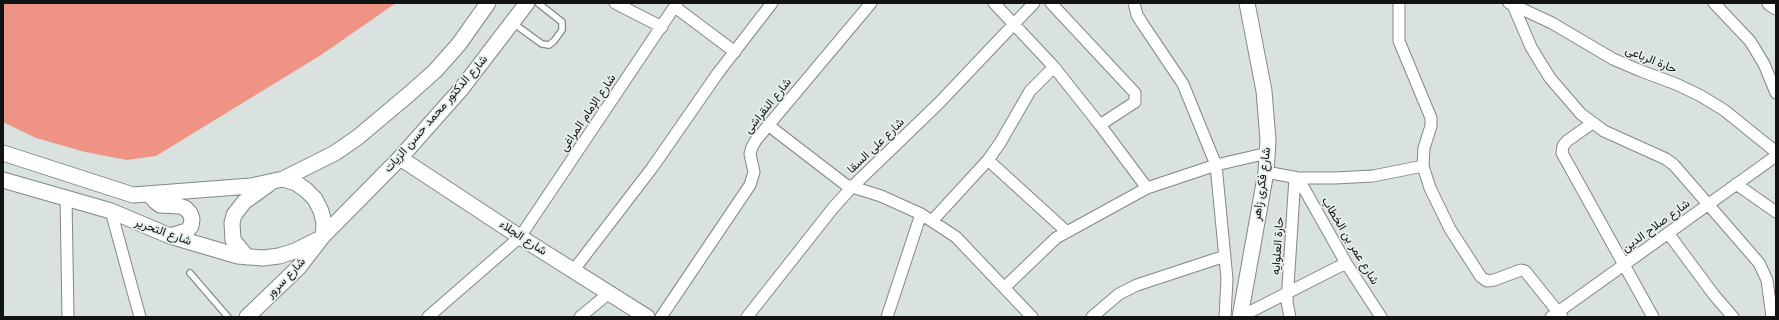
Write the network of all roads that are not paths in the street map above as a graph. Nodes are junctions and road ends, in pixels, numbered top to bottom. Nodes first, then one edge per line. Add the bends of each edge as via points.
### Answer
1 (488, 3) edge
2 (527, 3) edge
3 (538, 3) edge
4 (615, 3) edge
5 (772, 3) edge
6 (871, 3) edge
7 (994, 3) edge
8 (1034, 3) edge
9 (1051, 3) edge
10 (1134, 3) edge
11 (1247, 3) edge
12 (1399, 3) edge
13 (1714, 3) edge
14 (1770, 3) edge
15 (1511, 4) edge
16 (676, 5) edge
17 (1776, 7) edge
18 (512, 23) junction
19 (1013, 23) junction
20 (662, 27) junction
21 (735, 52) junction
22 (1054, 67) junction
23 (1776, 93) edge
24 (1592, 124) junction
25 (768, 125) junction
26 (1100, 125) junction
27 (1776, 152) edge
28 (3, 153) edge
29 (1268, 153) junction
30 (1776, 156) edge
31 (400, 158) junction
32 (988, 160) junction
33 (1216, 165) junction
34 (1423, 166) junction
35 (1266, 172) junction
36 (1296, 177) junction
37 (3, 180) edge
38 (277, 181) junction
39 (1736, 184) junction
40 (852, 187) junction
41 (1147, 188) junction
42 (150, 195) junction
43 (66, 198) junction
44 (1709, 204) junction
45 (111, 211) junction
46 (1776, 212) edge
47 (921, 214) junction
48 (932, 221) junction
49 (1067, 232) junction
50 (1668, 233) junction
51 (170, 236) junction
52 (323, 236) junction
53 (520, 237) junction
54 (1225, 256) junction
55 (247, 258) junction
56 (1346, 263) junction
57 (1625, 264) junction
58 (574, 271) junction
59 (190, 272) dead end
60 (1005, 287) junction
61 (1288, 291) junction
62 (609, 293) junction
63 (1557, 315) edge
64 (68, 317) edge
65 (140, 317) edge
66 (228, 317) edge
67 (247, 317) edge
68 (428, 317) edge
69 (580, 317) edge
70 (647, 317) edge
71 (661, 317) edge
72 (747, 317) edge
73 (888, 317) edge
74 (1032, 317) edge
75 (1092, 317) edge
76 (1224, 317) edge
77 (1240, 317) edge
78 (1290, 317) edge
79 (1381, 317) edge
80 (1652, 317) edge
81 (1734, 317) edge
82 (1772, 317) edge

1 - 38 street via 459,44 435,71 402,100 335,153
2 - 18 street, شارع الدكتور محمد حسن الزيات
3 - 18 lane via 562,22 562,30 549,45 542,44
4 - 20 street
5 - 21 street
6 - 25 street, شارع النقراشى
7 - 19 street
8 - 19 street, شارع على السقا
9 - 26 street via 1135,93 1135,102
10 - 33 street via 1137,15 1183,84
11 - 29 street, شارع فكرى زاهر via 1266,103
12 - 34 street via 1399,41 1431,118
13 - 23 street via 1750,42 1764,64
14 - 17 street
15 - 24 street via 1540,62 1581,114
15 - 27 street, حارة الرباعى via 1552,23 1613,59 1701,96 1724,110
16 - 20 street, شارع الإمام المراغى
16 - 21 street
18 - 31 street, شارع الدكتور محمد حسن الزيات via 462,88
19 - 22 street
19 - 40 street, شارع على السقا via 939,103
20 - 53 street, شارع الإمام المراغى
21 - 58 street
22 - 26 street
22 - 32 street via 1030,91
24 - 44 street via 1666,159
24 - 57 street via 1567,141 1562,153
25 - 40 street via 834,177
25 - 71 street, شارع النقراشى via 752,147 750,154 754,172 750,185
26 - 41 street
28 - 42 street via 133,195
29 - 33 street
29 - 35 street, شارع فكرى زاهر
30 - 39 street, شارع صلاح الدين
31 - 52 street, شارع الدكتور محمد حسن الزيات
31 - 53 street, شارع الجلاء
32 - 48 street
32 - 49 street
33 - 41 street
33 - 54 street
34 - 36 street via 1360,177
34 - 63 street via 1430,188 1450,229 1481,277 1487,281 1521,270 1526,271
35 - 36 street
35 - 77 street, شارع فكرى زاهر
36 - 56 street, شارع عمر بن الخطاب
36 - 61 street, حارة العلوايه
37 - 43 street, شارع التحرير
38 - 42 street via 251,186
38 - 52 street via 301,187 315,199 322,217
38 - 55 street via 244,202 234,215 233,240
39 - 44 street, شارع صلاح الدين
39 - 46 street
40 - 47 street via 881,196
40 - 72 street, شارع على السقا
41 - 49 street
42 - 51 street via 160,205 179,206 190,213 191,226 187,231
43 - 45 street, شارع التحرير
43 - 64 street
44 - 50 street, شارع صلاح الدين
44 - 82 street via 1764,271
45 - 51 street, شارع التحرير
45 - 65 street
47 - 48 street
47 - 73 street
48 - 60 street via 956,237
49 - 60 street via 1056,238
50 - 57 street, شارع صلاح الدين
50 - 81 street via 1714,295
51 - 55 street, شارع التحرير
52 - 55 street, شارع التحرير via 304,247 279,256
52 - 67 street, شارع سرور via 298,267
53 - 58 street, شارع الجلاء
53 - 68 street, شارع الإمام المراغى
54 - 75 street via 1137,285 1119,294
54 - 76 street via 1228,279
56 - 61 street
56 - 79 street, شارع عمر بن الخطاب
57 - 63 street, شارع صلاح الدين
57 - 80 street
58 - 62 street, شارع الجلاء
59 - 66 lane
60 - 74 street
61 - 77 street
61 - 78 street, حارة العلوايه
62 - 69 street
62 - 70 street, شارع الجلاء

